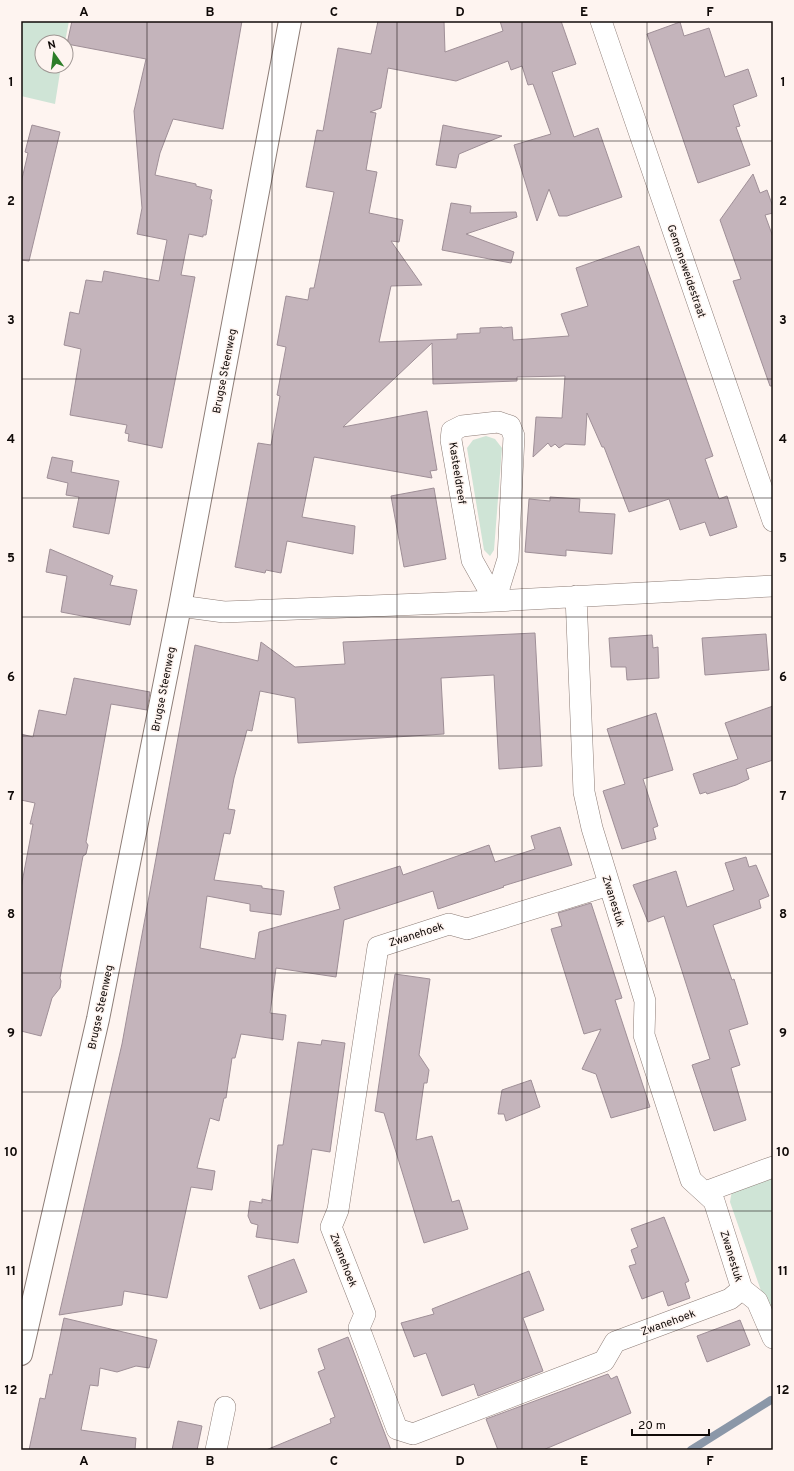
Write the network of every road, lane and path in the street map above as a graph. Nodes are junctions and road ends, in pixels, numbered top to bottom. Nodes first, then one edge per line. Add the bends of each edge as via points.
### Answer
1 (290, 21) edge
2 (601, 21) edge
3 (773, 521) edge
4 (773, 586) edge
5 (576, 596) junction
6 (495, 601) junction
7 (180, 606) junction
8 (609, 885) junction
9 (773, 1167) edge
10 (705, 1192) junction
11 (742, 1289) junction
12 (773, 1338) edge
13 (21, 1354) edge
14 (225, 1407) dead end
15 (216, 1450) edge

1 - 7 main road, Brugse Steenweg
2 - 3 street, Gemeneweidestraat
4 - 5 street
5 - 6 street
5 - 8 street, Zwanestuk via 584,792
6 - 6 street, Kasteeldreef via 508,559 514,436 510,426 498,422 462,426 452,431 451,440 472,560
6 - 7 street via 224,612
7 - 13 main road, Brugse Steenweg via 98,1019
8 - 10 street, Zwanestuk via 645,1001 644,1035 691,1180
8 - 11 street, Zwanehoek via 467,929 449,924 378,947 338,1210 331,1227 365,1314 359,1328 398,1429 413,1434 604,1361 615,1342 730,1299
9 - 10 street
10 - 11 street, Zwanestuk via 714,1201
11 - 12 street, Zwanestuk via 757,1301
14 - 15 street

